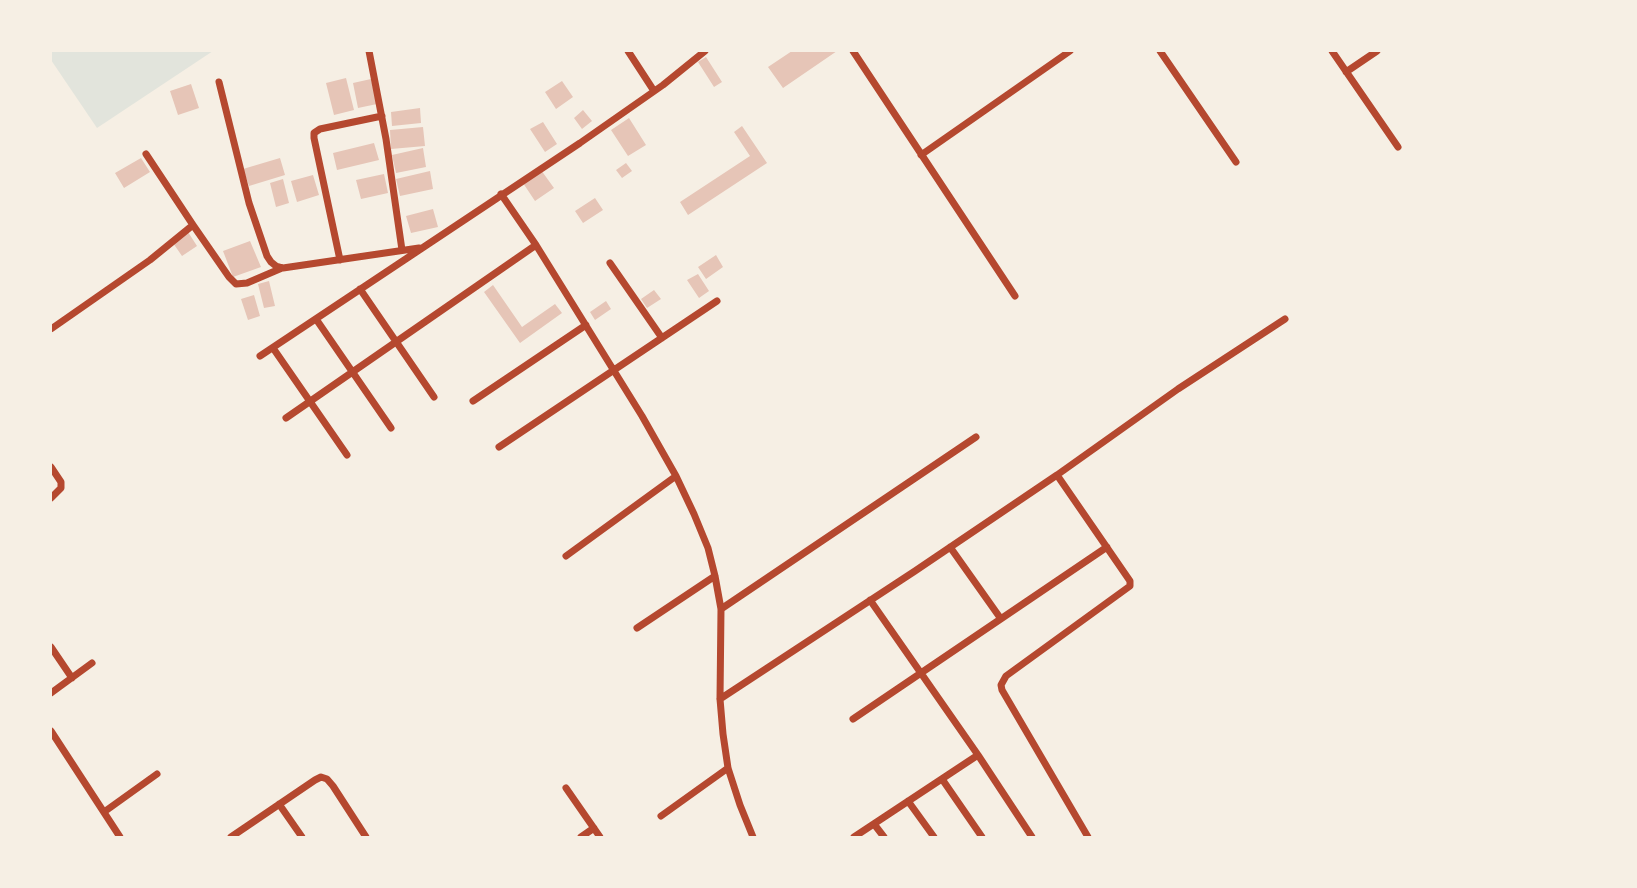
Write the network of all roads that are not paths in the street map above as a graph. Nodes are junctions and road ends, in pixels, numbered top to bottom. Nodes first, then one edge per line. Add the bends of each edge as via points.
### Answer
1 (369, 51) edge
2 (628, 51) edge
3 (705, 51) edge
4 (853, 51) edge
5 (1069, 51) edge
6 (1160, 51) edge
7 (1332, 51) edge
8 (1377, 51) edge
9 (1346, 72) junction
10 (219, 82) dead end
11 (654, 91) junction
12 (382, 116) junction
13 (1398, 147) dead end
14 (146, 154) dead end
15 (920, 155) junction
16 (1236, 162) dead end
17 (502, 194) junction
18 (193, 225) junction
19 (536, 245) junction
20 (423, 247) junction
21 (402, 250) junction
22 (340, 260) junction
23 (610, 262) dead end
24 (283, 268) junction
25 (360, 289) junction
26 (1015, 296) dead end
27 (718, 302) dead end
28 (316, 319) junction
29 (1285, 319) dead end
30 (586, 325) junction
31 (51, 329) edge
32 (662, 338) junction
33 (396, 341) junction
34 (273, 348) junction
35 (260, 356) dead end
36 (353, 371) junction
37 (614, 371) junction
38 (434, 397) dead end
39 (310, 401) junction
40 (473, 401) dead end
41 (286, 418) dead end
42 (391, 428) dead end
43 (976, 437) dead end
44 (499, 447) dead end
45 (347, 455) dead end
46 (51, 467) edge
47 (1057, 475) junction
48 (676, 477) junction
49 (51, 498) edge
50 (950, 547) junction
51 (1107, 547) junction
52 (566, 556) dead end
53 (715, 576) junction
54 (870, 600) junction
55 (721, 609) junction
56 (1001, 619) junction
57 (637, 628) dead end
58 (51, 647) edge
59 (92, 663) dead end
60 (920, 674) junction
61 (72, 678) junction
62 (51, 693) edge
63 (720, 699) junction
64 (853, 719) dead end
65 (51, 731) edge
66 (978, 755) junction
67 (728, 768) junction
68 (158, 775) dead end
69 (942, 779) junction
70 (566, 788) dead end
71 (908, 801) junction
72 (279, 804) junction
73 (104, 812) junction
74 (661, 816) dead end
75 (874, 824) junction
76 (594, 828) junction
77 (235, 836) edge
78 (120, 837) edge
79 (302, 837) edge
80 (366, 837) edge
81 (581, 837) edge
82 (600, 837) edge
83 (754, 837) edge
84 (854, 837) edge
85 (884, 837) edge
86 (933, 837) edge
87 (982, 837) edge
88 (1032, 837) edge
89 (1088, 837) edge

1 - 12 street
2 - 11 street
3 - 11 street
4 - 15 street
5 - 15 street
6 - 16 street
7 - 9 street
8 - 9 street
9 - 13 street
10 - 24 street via 248,203 267,256
11 - 17 street
12 - 21 street
12 - 22 street via 314,133
14 - 18 street
15 - 26 street
17 - 19 street
17 - 20 street
18 - 24 street via 236,284
18 - 31 street
19 - 30 street
19 - 33 street
20 - 21 street
20 - 25 street
21 - 22 street
22 - 24 street
23 - 32 street
25 - 28 street
25 - 33 street
27 - 32 street
28 - 34 street
28 - 36 street
29 - 47 street
30 - 37 street
30 - 40 street
32 - 37 street
33 - 36 street
33 - 38 street
34 - 35 street
34 - 39 street
36 - 39 street
36 - 42 street
37 - 44 street
37 - 48 street
39 - 41 street
39 - 45 street
43 - 55 street
46 - 49 street via 61,482
47 - 50 street
47 - 51 street
48 - 52 street
48 - 53 street
50 - 54 street
50 - 56 street
51 - 56 street
51 - 89 street via 1130,586 1006,676 1001,685
53 - 55 street
53 - 57 street
54 - 60 street
54 - 63 street
55 - 63 street
56 - 60 street
58 - 61 street
59 - 61 street
60 - 64 street
60 - 66 street
61 - 62 street
63 - 67 street
65 - 73 street
66 - 69 street
66 - 88 street
67 - 74 street
67 - 83 street
68 - 73 street
69 - 71 street
69 - 87 street
70 - 76 street
71 - 75 street
71 - 86 street
72 - 77 street
72 - 79 street
72 - 80 street via 315,780 327,779
73 - 78 street
75 - 84 street
75 - 85 street
76 - 81 street
76 - 82 street

